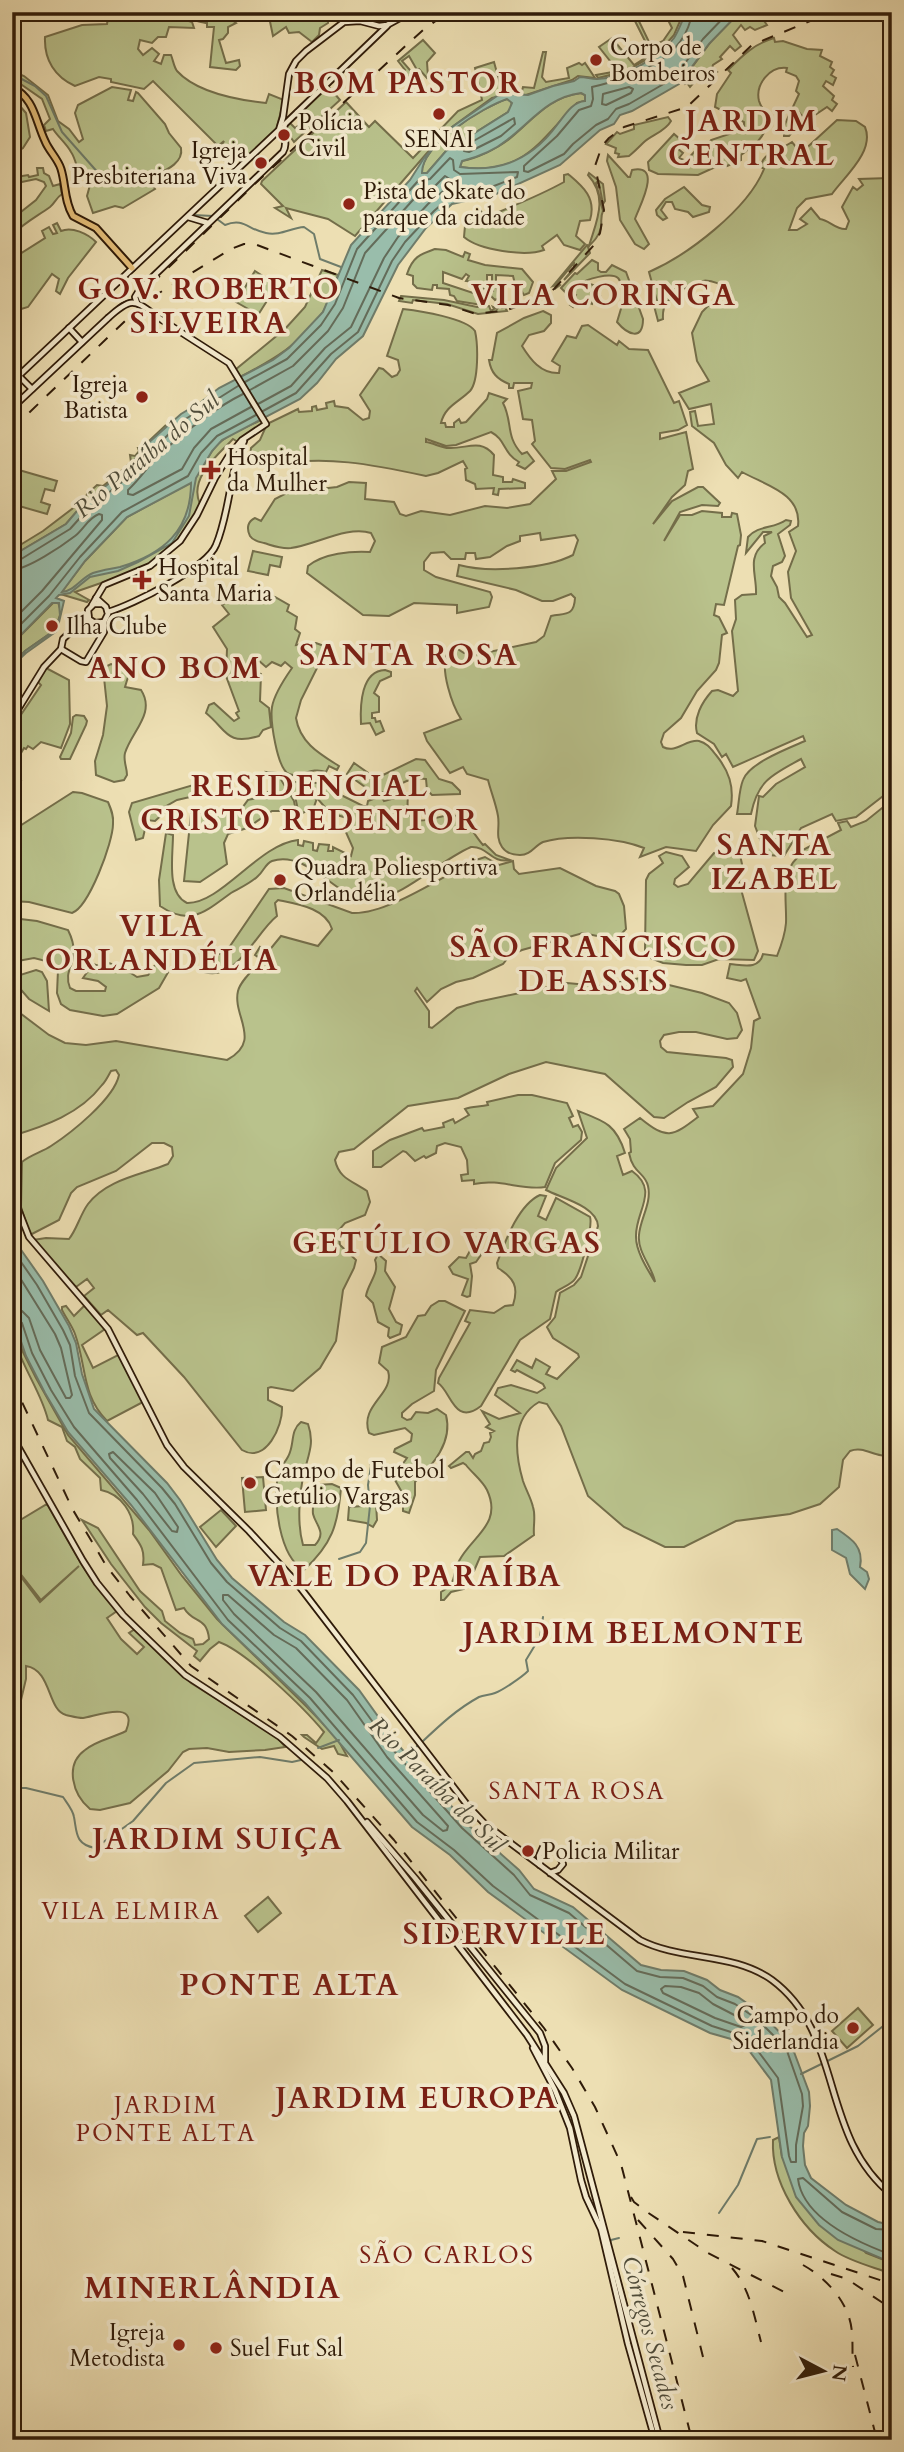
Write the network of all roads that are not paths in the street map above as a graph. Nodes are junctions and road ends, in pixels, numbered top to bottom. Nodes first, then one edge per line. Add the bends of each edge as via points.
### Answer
1 (411, 12) edge
2 (378, 30) junction
3 (12, 87) edge
4 (284, 111) junction
5 (293, 117) junction
6 (281, 130) junction
7 (190, 215) junction
8 (208, 223) junction
9 (132, 268) junction
10 (138, 304) junction
11 (69, 328) junction
12 (83, 341) junction
13 (220, 366) dead end
14 (233, 369) junction
15 (19, 376) junction
16 (12, 382) edge
17 (32, 389) junction
18 (12, 408) edge
19 (246, 437) junction
20 (233, 451) junction
21 (239, 454) junction
22 (227, 459) junction
23 (236, 465) junction
24 (96, 597) junction
25 (102, 604) junction
26 (92, 605) junction
27 (108, 612) junction
28 (88, 615) junction
29 (104, 622) junction
30 (61, 649) junction
31 (12, 719) edge
32 (12, 1149) edge
33 (12, 1172) edge
34 (17, 1188) junction
35 (12, 1436) edge
36 (287, 1742) junction
37 (286, 1749) dead end
38 (352, 1807) junction
39 (543, 1847) dead end
40 (561, 1859) dead end
41 (540, 1865) junction
42 (550, 1873) junction
43 (542, 2066) junction
44 (564, 2094) junction
45 (578, 2105) dead end
46 (573, 2111) junction
47 (575, 2148) junction
48 (590, 2169) junction
49 (581, 2180) junction
50 (593, 2182) junction
51 (597, 2195) junction
52 (892, 2195) edge
53 (590, 2202) junction
54 (593, 2208) junction
55 (658, 2440) edge

1 - 2 main road
2 - 4 main road via 360,21 344,22 306,51 289,74
2 - 5 main road
3 - 9 main road via 33,106 45,142 60,167 73,216 96,228
4 - 5 main road
4 - 6 main road
5 - 6 main road
6 - 7 main road
6 - 8 main road via 284,151
7 - 8 main road
7 - 9 main road
8 - 10 main road, bridge via 137,292
9 - 11 main road
10 - 12 main road, bridge via 125,303
10 - 14 main road, bridge
11 - 12 main road
11 - 15 main road
12 - 17 main road
13 - 14 main road
14 - 19 main road via 266,423
15 - 16 main road
15 - 17 main road
17 - 18 main road
19 - 20 main road
19 - 21 main road
20 - 21 main road
20 - 22 main road
21 - 23 main road
22 - 23 main road via 229,465
22 - 24 main road via 180,541 150,566 104,585
23 - 27 main road via 214,551 166,586
24 - 25 main road
24 - 26 main road
25 - 26 main road
25 - 27 main road
26 - 28 main road
27 - 29 main road
28 - 29 main road via 94,623
28 - 30 main road via 63,639
29 - 30 main road via 104,632 86,662
30 - 31 main road via 44,667
32 - 34 main road
33 - 34 main road
34 - 41 main road via 18,1209 29,1237 108,1329 175,1457 278,1562 478,1817
35 - 36 main road via 83,1561 123,1615 185,1675
36 - 37 main road
36 - 38 main road
38 - 43 main road via 516,2021
38 - 43 main road via 540,2033 545,2046
39 - 41 main road
40 - 42 main road via 561,1868
41 - 42 main road
42 - 52 main road via 649,1945 740,1965 763,1974 784,1990 816,2038 852,2148
43 - 44 main road
43 - 47 main road via 562,2105
44 - 45 main road
44 - 46 main road
46 - 47 main road via 569,2116
46 - 48 main road
47 - 49 main road
48 - 49 main road
48 - 50 main road
49 - 53 main road
50 - 51 main road
50 - 53 main road via 586,2186
51 - 54 main road
51 - 55 main road
53 - 54 main road
54 - 55 main road

